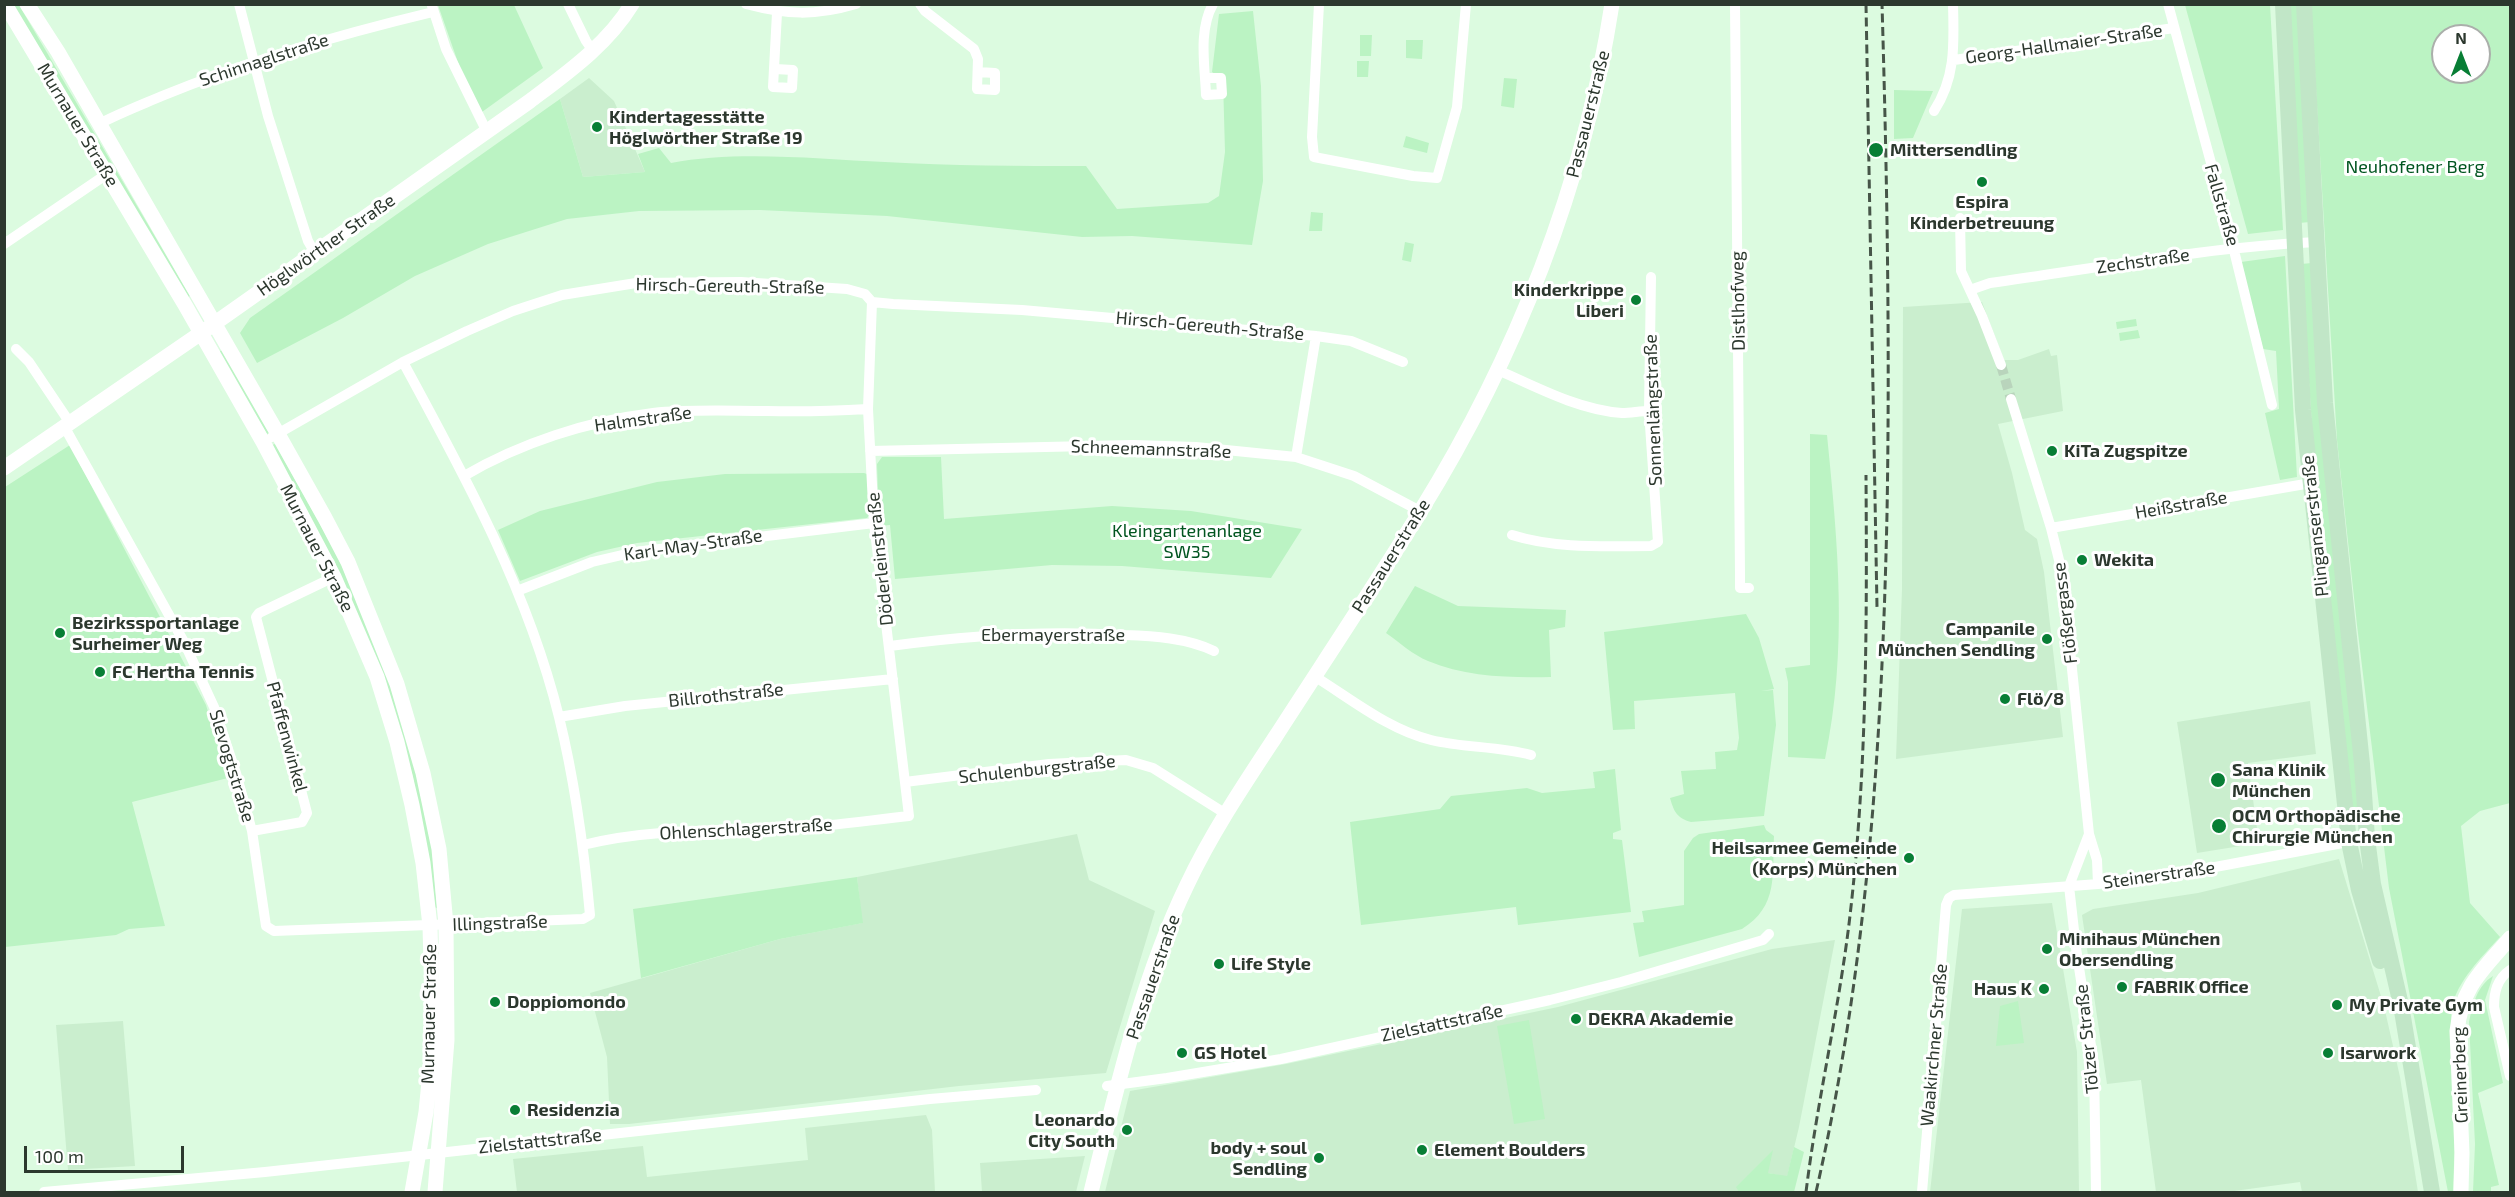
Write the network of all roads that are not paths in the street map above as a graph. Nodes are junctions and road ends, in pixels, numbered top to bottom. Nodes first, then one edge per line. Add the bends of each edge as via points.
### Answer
1 (5, 4) edge
2 (27, 4) edge
3 (239, 4) edge
4 (568, 4) edge
5 (633, 4) edge
6 (747, 4) edge
7 (856, 4) edge
8 (920, 4) edge
9 (1213, 4) edge
10 (1319, 4) edge
11 (1466, 4) edge
12 (1612, 4) edge
13 (1735, 4) edge
14 (1953, 4) edge
15 (2168, 4) edge
16 (2283, 4) edge
17 (2304, 4) edge
18 (432, 8) edge
19 (777, 13) junction
20 (2175, 28) junction
21 (593, 51) junction
22 (1954, 60) junction
23 (253, 62) junction
24 (775, 69) dead end
25 (978, 72) dead end
26 (1206, 78) dead end
27 (1934, 111) dead end
28 (99, 124) junction
29 (487, 132) junction
30 (106, 174) junction
31 (1960, 218) dead end
32 (2317, 242) junction
33 (2295, 243) junction
34 (4, 244) edge
35 (2234, 249) junction
36 (315, 253) junction
37 (1651, 278) dead end
38 (1970, 290) junction
39 (872, 302) junction
40 (215, 323) junction
41 (201, 333) junction
42 (1316, 336) junction
43 (16, 349) dead end
44 (403, 362) junction
45 (1403, 362) dead end
46 (2001, 365) tunnel mouth
47 (1498, 370) junction
48 (2011, 399) tunnel mouth
49 (2272, 405) dead end
50 (868, 409) junction
51 (1650, 411) junction
52 (67, 425) junction
53 (278, 434) junction
54 (263, 442) junction
55 (870, 450) junction
56 (1296, 457) junction
57 (4, 468) edge
58 (464, 476) junction
59 (2311, 483) junction
60 (1420, 512) junction
61 (874, 523) junction
62 (2051, 528) junction
63 (1512, 535) dead end
64 (334, 577) junction
65 (1749, 588) dead end
66 (517, 591) junction
67 (890, 646) junction
68 (1214, 651) dead end
69 (1314, 676) junction
70 (893, 679) junction
71 (559, 717) junction
72 (1531, 755) dead end
73 (905, 782) junction
74 (1226, 814) junction
75 (909, 816) joint
76 (252, 831) junction
77 (2089, 834) junction
78 (2367, 838) junction
79 (2349, 842) junction
80 (583, 845) junction
81 (2098, 884) junction
82 (2069, 886) junction
83 (1949, 898) joint
84 (446, 925) junction
85 (266, 926) joint
86 (430, 926) junction
87 (1769, 934) dead end
88 (2511, 938) edge
89 (2511, 970) edge
90 (2405, 1039) junction
91 (2511, 1077) edge
92 (1112, 1085) junction
93 (1036, 1090) dead end
94 (440, 1151) junction
95 (414, 1155) junction
96 (146, 1188) edge
97 (44, 1192) edge
98 (412, 1192) edge
99 (435, 1192) edge
100 (1091, 1192) edge
101 (1922, 1192) edge
102 (2096, 1192) edge
103 (2432, 1192) edge
104 (2462, 1192) edge

1 - 30 main road, Murnauer Straße
2 - 28 main road, Murnauer Straße
3 - 23 street
4 - 21 street
5 - 21 main road, Höglwörther Straße
6 - 19 street
7 - 19 street via 816,13
8 - 25 street via 974,48
9 - 26 street via 1203,52
10 - 11 street via 1314,157 1437,178 1457,107
12 - 47 main road, Passauerstraße via 1602,66 1580,153 1543,270
13 - 65 street, Distlhofweg via 1740,588
14 - 22 street
15 - 20 street, Fallstraße
16 - 33 main road, Plinganserstraße
17 - 32 main road, Plinganserstraße
18 - 23 street, Schinnaglstraße
18 - 29 street via 446,49
19 - 24 street
20 - 22 street, Georg-Hallmaier-Straße
20 - 35 street, Fallstraße
21 - 29 main road, Höglwörther Straße
22 - 27 street via 1942,99
23 - 28 street, Schinnaglstraße
23 - 36 street
28 - 40 main road, Murnauer Straße
29 - 36 main road, Höglwörther Straße
30 - 34 street
30 - 41 main road, Murnauer Straße
31 - 38 street via 1960,267
32 - 33 street, Zechstraße
32 - 78 main road, Plinganserstraße via 2325,403
33 - 35 street, Zechstraße
33 - 59 main road, Plinganserstraße via 2303,410
35 - 38 street, Zechstraße via 1990,283
35 - 49 street, Fallstraße
36 - 40 main road, Höglwörther Straße
37 - 51 street, Sonnenlängstraße
38 - 46 street
39 - 42 street, Hirsch-Gereuth-Straße via 1022,310
39 - 44 street, Hirsch-Gereuth-Straße via 857,291 797,284 636,283 562,295 513,311
39 - 50 street, Döderleinstraße
40 - 41 main road, Höglwörther Straße
40 - 53 main road, Murnauer Straße
41 - 52 main road, Höglwörther Straße
41 - 54 main road, Murnauer Straße
42 - 45 street, Hirsch-Gereuth-Straße via 1351,342
42 - 56 street
43 - 52 street, Slevogtstraße via 29,362
44 - 53 street, Hirsch-Gereuth-Straße
44 - 58 street
47 - 51 street via 1596,408 1622,413
47 - 60 main road, Passauerstraße
48 - 62 street, Flößergasse
50 - 55 street, Döderleinstraße
50 - 58 street, Halmstraße via 708,410 635,416 542,440
51 - 63 street, Sonnenlängstraße via 1658,542 1651,546 1587,546
52 - 57 main road, Höglwörther Straße
52 - 76 street, Slevogtstraße via 197,669 214,707
53 - 54 street, Hirsch-Gereuth-Straße
53 - 84 main road, Murnauer Straße via 348,561 397,684 423,773 439,849
54 - 64 main road, Murnauer Straße
55 - 56 street, Schneemannstraße via 1132,445
55 - 61 street, Döderleinstraße
56 - 60 street, Schneemannstraße via 1354,476
58 - 66 street
59 - 62 street, Heißstraße
59 - 79 main road, Plinganserstraße
60 - 69 main road, Passauerstraße
61 - 66 street, Karl-May-Straße via 635,552 574,568
61 - 67 street, Döderleinstraße
62 - 77 street, Flößergasse via 2062,572
64 - 76 street, Pfaffenwinkel via 256,617 307,813 302,822
64 - 86 main road, Murnauer Straße via 377,677 397,742 423,863
66 - 71 street
67 - 68 street, Ebermayerstraße via 987,634 1065,632 1149,636
67 - 70 street, Döderleinstraße
69 - 72 street via 1414,734
69 - 74 main road, Passauerstraße
70 - 71 street, Billrothstraße via 625,706
70 - 73 street, Döderleinstraße
71 - 80 street
73 - 74 street, Schulenburgstraße via 1049,764 1126,760 1153,768
73 - 75 street, Döderleinstraße
74 - 92 main road, Passauerstraße via 1167,929
75 - 80 street, Ohlenschlagerstraße via 795,828 644,835
76 - 85 street, Slevogtstraße
77 - 81 street, Flößergasse via 2097,860
77 - 82 street, Flößergasse
78 - 79 street, Steinerstraße
78 - 90 main road, Plinganserstraße
79 - 81 street, Steinerstraße
79 - 90 main road, Plinganserstraße
80 - 84 street, Illingstraße via 590,915 582,919
81 - 82 street, Steinerstraße
82 - 83 street, Steinerstraße
82 - 102 street, Tölzer Straße via 2094,1065
83 - 101 street, Waakirchner Straße
84 - 86 street, Illingstraße
84 - 94 main road, Murnauer Straße via 447,1040
85 - 86 street, Illingstraße via 274,931
86 - 95 main road, Murnauer Straße via 432,1041
87 - 92 street, Zielstattstraße via 1764,940 1585,992 1281,1059
88 - 104 main road, Greinerberg via 2472,981 2459,1011
89 - 91 street via 2497,984 2494,1007
90 - 103 main road, Plinganserstraße
92 - 100 main road, Passauerstraße
93 - 94 street, Zielstattstraße
94 - 95 street, Zielstattstraße
94 - 99 main road, Murnauer Straße
95 - 96 street, Zielstattstraße
95 - 98 main road, Murnauer Straße
96 - 97 street, Zielstattstraße

